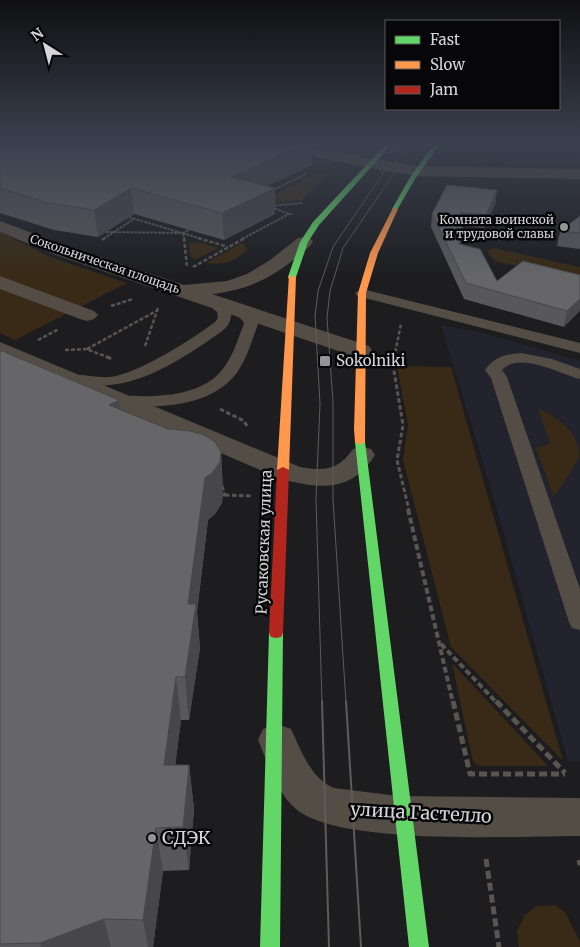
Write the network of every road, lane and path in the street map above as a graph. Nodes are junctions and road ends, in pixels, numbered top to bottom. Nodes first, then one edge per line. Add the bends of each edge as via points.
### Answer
1 (275, 189) edge
2 (346, 189) edge
3 (406, 189) edge
4 (265, 194) edge
5 (308, 202) dead end
6 (116, 214) edge
7 (289, 214) junction
8 (296, 214) dead end
9 (134, 219) junction
10 (178, 225) edge
11 (201, 225) edge
12 (0, 226) edge
13 (170, 229) junction
14 (106, 232) dead end
15 (112, 233) junction
16 (183, 233) junction
17 (304, 242) junction
18 (97, 243) dead end
19 (228, 246) junction
20 (0, 282) edge
21 (167, 286) junction
22 (362, 293) junction
23 (211, 301) junction
24 (155, 304) dead end
25 (159, 309) junction
26 (238, 310) junction
27 (87, 314) dead end
28 (401, 322) dead end
29 (289, 327) junction
30 (580, 348) edge
31 (0, 349) edge
32 (62, 350) dead end
33 (361, 351) junction
34 (143, 352) dead end
35 (580, 374) edge
36 (66, 377) junction
37 (121, 401) junction
38 (218, 408) dead end
39 (247, 427) dead end
40 (362, 455) junction
41 (282, 470) junction
42 (219, 482) edge
43 (252, 496) dead end
44 (580, 622) edge
45 (441, 644) junction
46 (274, 732) junction
47 (404, 815) junction
48 (580, 817) edge
49 (486, 859) dead end
50 (270, 947) edge
51 (419, 947) edge
52 (499, 947) edge

1 - 4 path
2 - 17 main road, Русаковская улица
3 - 22 main road via 374,251
5 - 7 path via 268,206
6 - 9 path
7 - 8 path
7 - 19 path
9 - 13 path
9 - 15 path
10 - 13 path
11 - 16 path
12 - 21 street, Сокольническая площадь
13 - 16 path
14 - 15 path
15 - 16 path
15 - 18 path
16 - 19 path
16 - 19 path via 187,272
17 - 21 street via 270,271 251,281 205,289
17 - 29 main road, Русаковская улица via 291,280
20 - 27 street
21 - 23 street, Сокольническая площадь
22 - 30 lane
22 - 33 main road
23 - 26 street, Сокольническая площадь
23 - 36 lane via 224,310 225,318 220,325 145,372 98,383
24 - 25 path
25 - 32 path via 86,349
25 - 34 path
26 - 29 street, Сокольническая площадь
26 - 37 lane via 250,319 251,324 231,369 222,379 201,391 174,399
28 - 45 path via 393,365 403,424 397,460
29 - 33 street, Сокольническая площадь
29 - 41 main road, Русаковская улица
31 - 36 street via 22,366
33 - 40 main road via 359,430
35 - 44 lane via 528,358 497,363 493,370
36 - 37 street
37 - 41 street
38 - 39 path via 244,421
40 - 41 street via 351,469 333,477 309,478
40 - 47 main road
41 - 46 main road, Русаковская улица
42 - 43 path via 224,495
45 - 45 path via 546,754 565,774 470,774
46 - 47 street, улица Гастелло via 297,782 313,800 353,812
46 - 50 main road, Русаковская улица
47 - 48 street, улица Гастелло
47 - 51 main road
49 - 52 path

